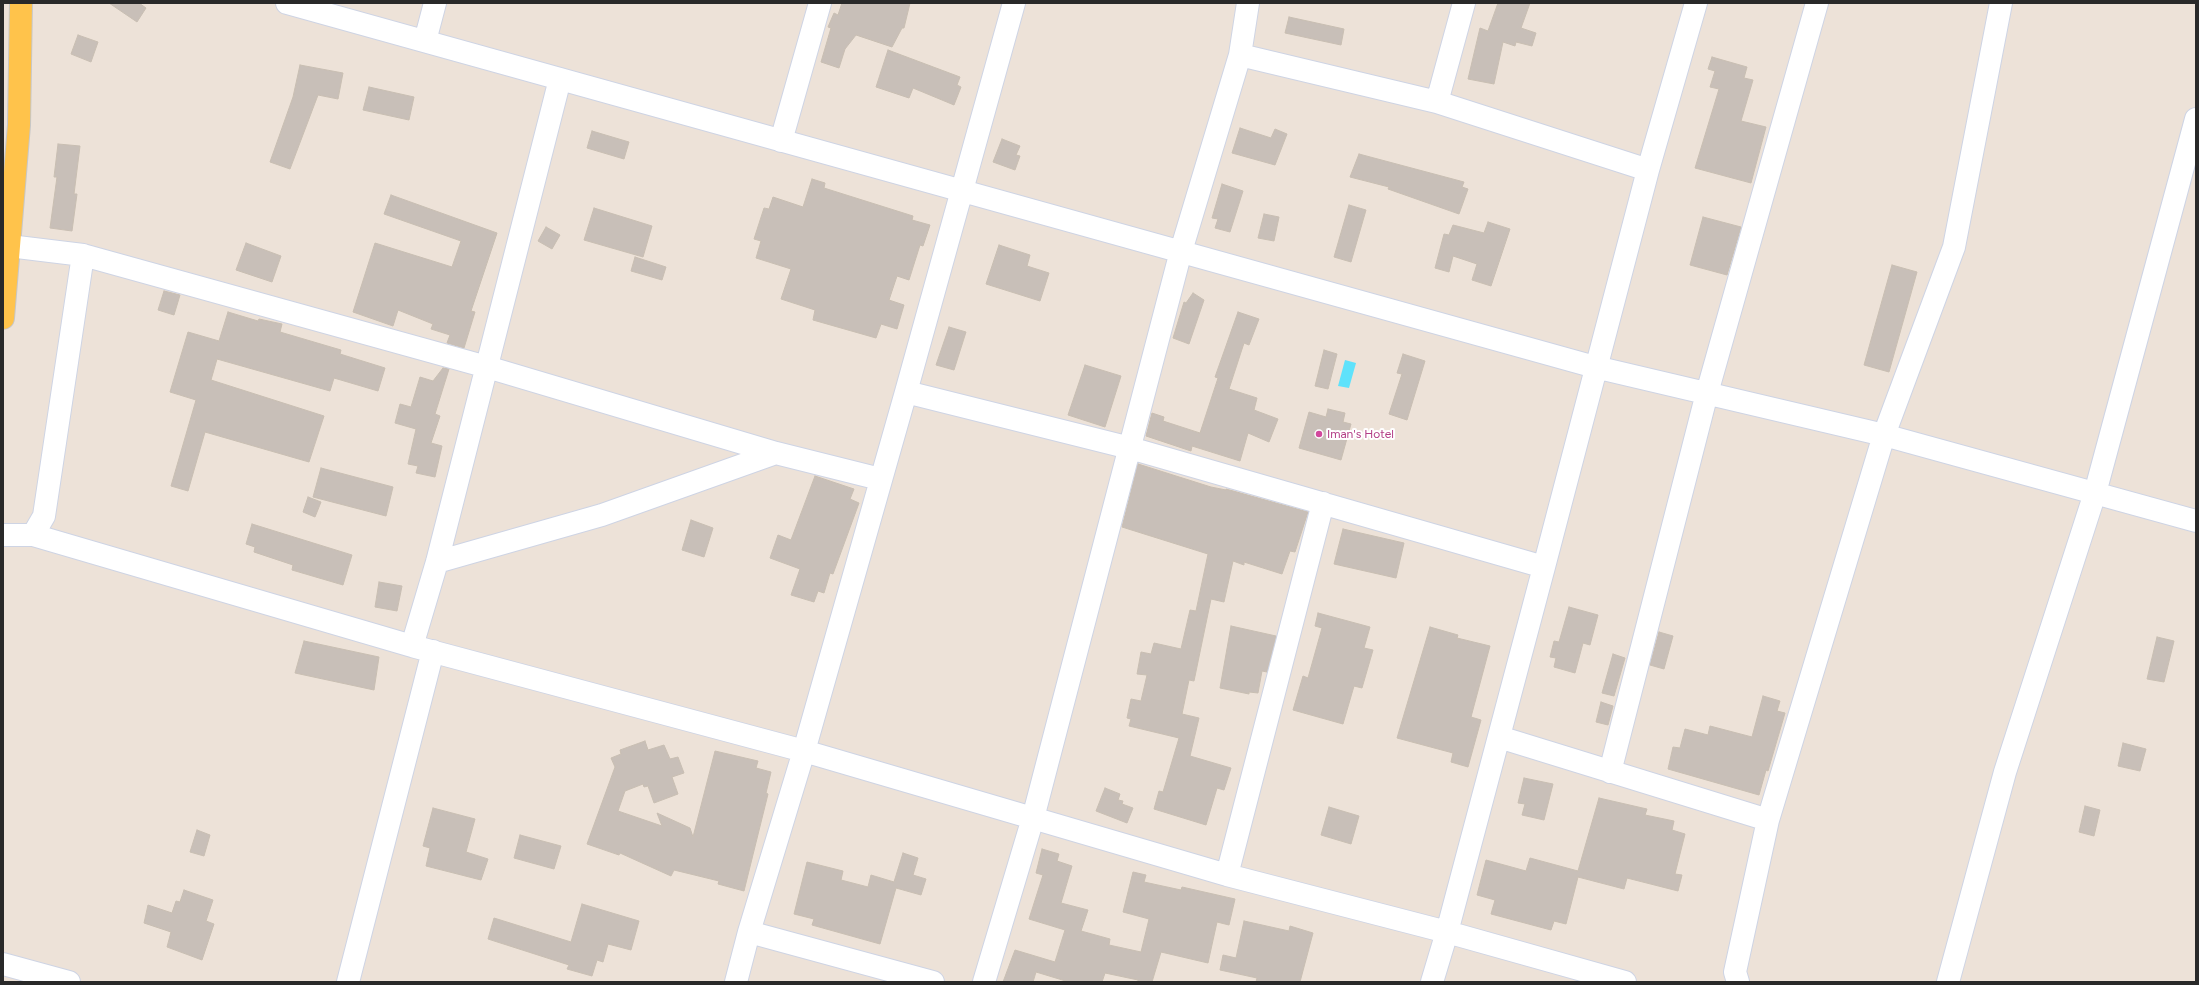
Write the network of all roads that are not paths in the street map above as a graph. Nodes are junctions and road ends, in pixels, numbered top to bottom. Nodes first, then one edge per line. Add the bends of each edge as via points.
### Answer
1 (21, 3) edge
2 (287, 3) edge
3 (435, 3) edge
4 (820, 3) edge
5 (1014, 3) edge
6 (1248, 3) edge
7 (1464, 3) edge
8 (1696, 3) edge
9 (1817, 3) edge
10 (2001, 3) edge
11 (425, 41) junction
12 (1240, 55) junction
13 (560, 79) junction
14 (1437, 102) junction
15 (2196, 119) edge
16 (781, 141) junction
17 (1648, 170) junction
18 (961, 190) junction
19 (9, 246) junction
20 (1181, 251) junction
21 (82, 255) junction
22 (3, 318) edge
23 (487, 367) junction
24 (1596, 367) junction
25 (906, 392) junction
26 (1707, 393) junction
27 (1884, 435) junction
28 (1130, 448) junction
29 (776, 453) junction
30 (880, 479) junction
31 (2095, 493) junction
32 (1323, 503) junction
33 (2196, 521) edge
34 (3, 535) edge
35 (33, 535) junction
36 (437, 562) junction
37 (1544, 567) junction
38 (422, 648) junction
39 (1499, 738) junction
40 (804, 751) junction
41 (1610, 772) junction
42 (1033, 818) junction
43 (1768, 820) junction
44 (1227, 875) junction
45 (749, 932) junction
46 (1447, 932) junction
47 (3, 964) edge
48 (69, 982) edge
49 (348, 982) edge
50 (736, 982) edge
51 (932, 982) edge
52 (984, 982) edge
53 (1432, 982) edge
54 (1625, 982) edge
55 (1738, 982) edge
56 (1948, 982) edge

1 - 19 main road via 19,125
2 - 11 street
3 - 11 street
4 - 16 street
5 - 18 street
6 - 12 street
7 - 14 street
8 - 17 street
9 - 26 street
10 - 27 street via 1954,247
11 - 13 street
12 - 14 street
12 - 20 street
13 - 16 street
13 - 23 street
14 - 17 street
15 - 31 street
16 - 18 street
17 - 24 street
18 - 20 street
18 - 25 street
19 - 21 street
19 - 22 main road
20 - 24 street
20 - 28 street
21 - 23 street
21 - 35 street via 44,516
23 - 29 street
23 - 36 street
24 - 26 street
24 - 37 street
25 - 28 street
25 - 30 street
26 - 27 street
26 - 41 street
27 - 31 street
27 - 43 street
28 - 32 street
28 - 42 street
29 - 30 street
29 - 36 street via 602,515
30 - 40 street
31 - 33 street
31 - 56 street via 2004,772
32 - 37 street
32 - 44 street
34 - 35 street
35 - 38 street
36 - 38 street
37 - 39 street
38 - 40 street
38 - 49 street
39 - 41 street
39 - 46 street
40 - 42 street
40 - 45 street
41 - 43 street
42 - 44 street
42 - 52 street
43 - 55 street via 1735,972
44 - 46 street
45 - 50 street
45 - 51 street
46 - 53 street
46 - 54 street
47 - 48 street

